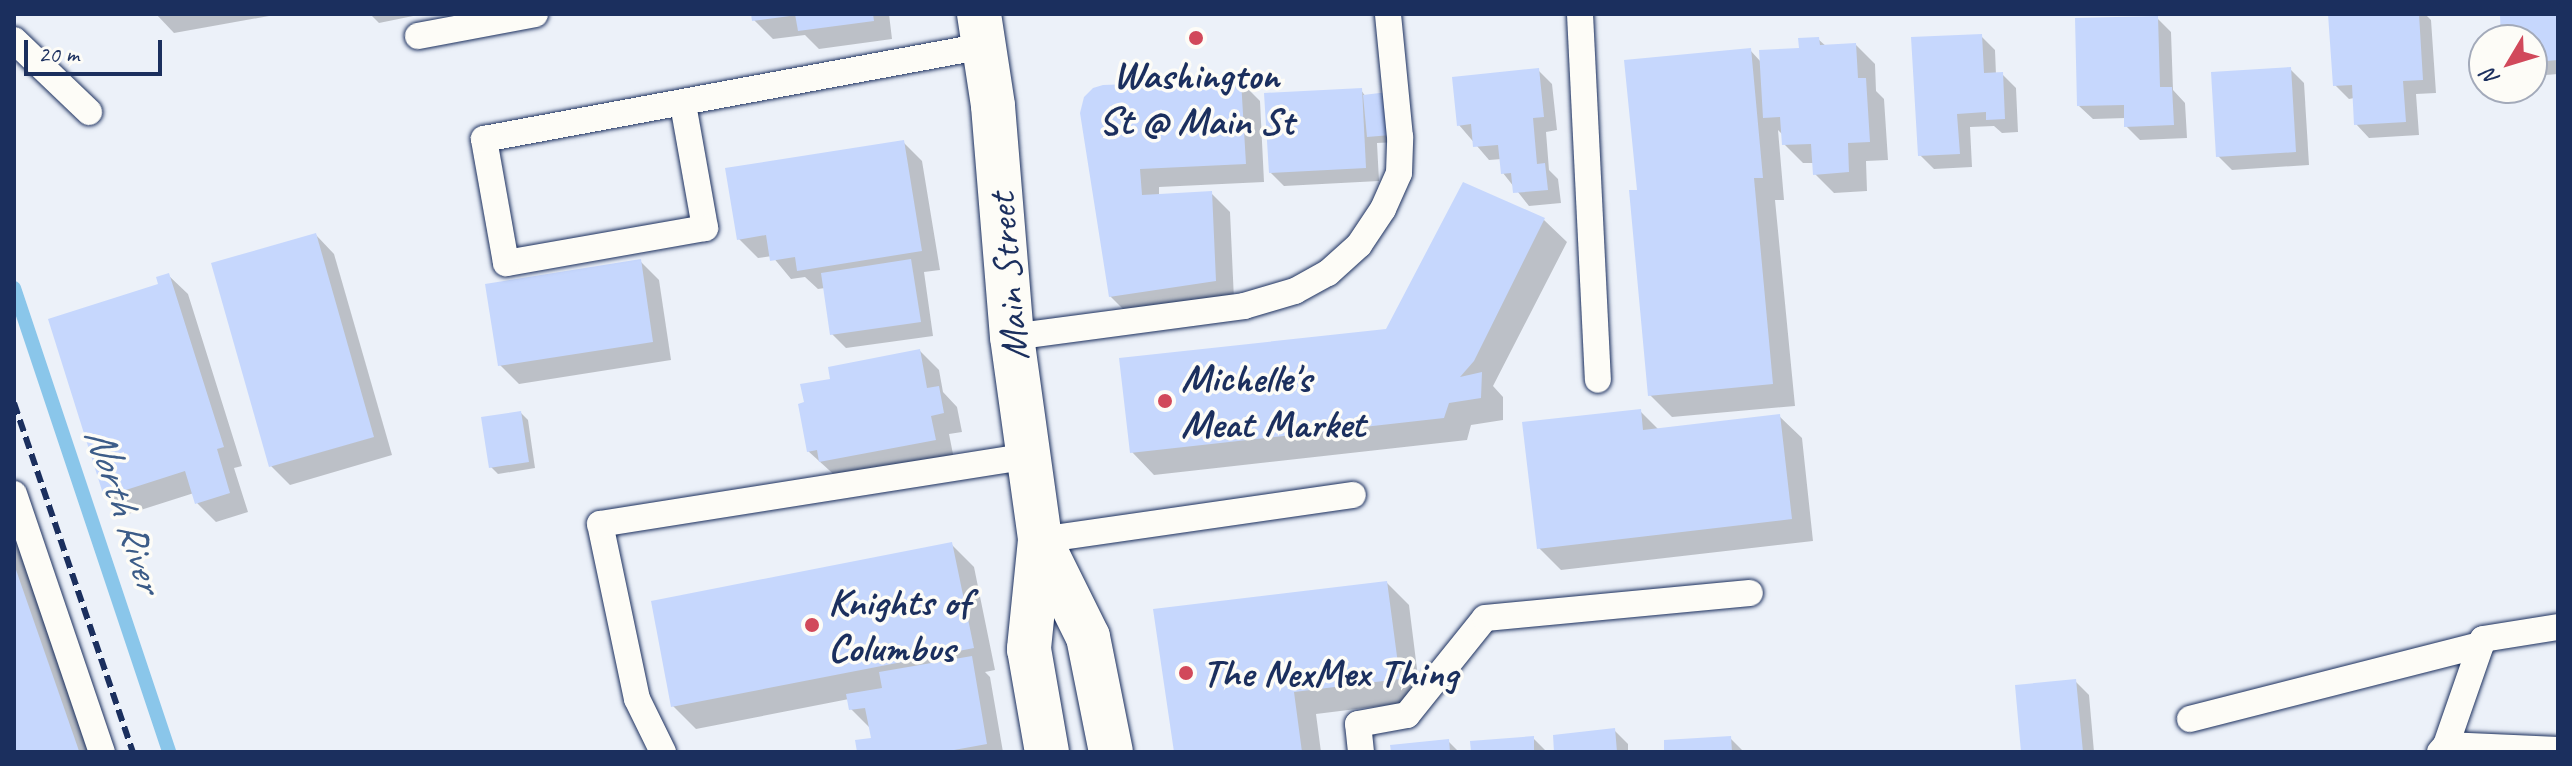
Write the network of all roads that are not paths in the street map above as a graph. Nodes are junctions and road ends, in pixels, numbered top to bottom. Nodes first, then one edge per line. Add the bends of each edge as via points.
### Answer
1 (535, 14) edge
2 (1388, 14) edge
3 (1580, 14) edge
4 (982, 30) edge
5 (418, 36) dead end
6 (14, 40) edge
7 (683, 104) junction
8 (89, 112) dead end
9 (1012, 337) junction
10 (1598, 380) dead end
11 (1027, 456) junction
12 (14, 494) edge
13 (1353, 495) dead end
14 (1040, 540) junction
15 (1750, 593) dead end
16 (2558, 627) edge
17 (2481, 645) junction
18 (2190, 719) dead end
19 (2443, 748) edge
20 (2558, 750) edge
21 (102, 752) edge
22 (663, 752) edge
23 (1047, 752) edge
24 (1111, 752) edge
25 (1361, 752) edge

1 - 5 lane
2 - 9 lane via 1399,173 1359,245 1328,273 1295,291 1244,306
3 - 10 lane
4 - 7 lane
4 - 9 main road, Main Street
6 - 8 lane
7 - 7 lane via 484,139 506,263 705,228
9 - 11 main road, Main Street
11 - 14 main road, Main Street
11 - 22 lane via 600,524 637,699
12 - 21 lane
13 - 14 lane
14 - 23 main road, Main Street via 1029,649
14 - 24 main road, Main Street via 1088,637
15 - 25 lane via 1485,618 1407,715 1358,724
16 - 17 lane via 2483,639
17 - 18 lane
17 - 19 lane
19 - 20 lane

